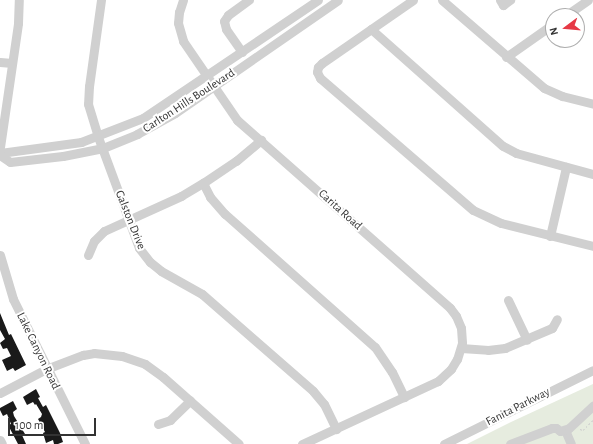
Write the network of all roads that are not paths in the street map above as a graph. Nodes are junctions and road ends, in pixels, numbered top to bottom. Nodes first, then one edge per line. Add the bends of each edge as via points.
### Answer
1 (19, 0) edge
2 (101, 0) edge
3 (183, 0) edge
4 (249, 0) edge
5 (318, 0) edge
6 (338, 0) edge
7 (413, 0) edge
8 (442, 0) edge
9 (500, 0) edge
10 (510, 0) edge
11 (588, 0) edge
12 (576, 8) edge
13 (371, 29) junction
14 (545, 30) edge
15 (242, 52) junction
16 (506, 57) junction
17 (0, 62) edge
18 (12, 63) junction
19 (206, 76) junction
20 (213, 86) junction
21 (593, 104) edge
22 (98, 137) junction
23 (261, 140) junction
24 (0, 147) edge
25 (103, 148) junction
26 (0, 154) edge
27 (566, 167) junction
28 (593, 174) edge
29 (203, 183) junction
30 (128, 221) junction
31 (550, 236) junction
32 (593, 246) edge
33 (0, 255) edge
34 (88, 255) dead end
35 (3, 279) edge
36 (508, 300) dead end
37 (557, 320) dead end
38 (526, 340) junction
39 (461, 348) junction
40 (46, 369) junction
41 (593, 370) edge
42 (0, 393) edge
43 (404, 397) junction
44 (190, 401) junction
45 (593, 406) edge
46 (158, 424) dead end
47 (336, 428) junction
48 (565, 430) junction
49 (0, 440) edge
50 (2, 444) edge
51 (84, 444) edge
52 (239, 444) edge
53 (302, 444) edge
54 (444, 444) edge
55 (510, 444) edge
56 (571, 444) edge

1 - 18 street
2 - 22 street, Galston Drive via 88,92 90,112
3 - 19 street, Carita Road via 178,18 180,34
4 - 15 street via 228,15 224,21 226,29
5 - 15 street, Carlton Hills Boulevard
6 - 20 street, Carlton Hills Boulevard
7 - 13 street
8 - 16 street
9 - 10 street via 503,5
11 - 12 street
13 - 27 street via 503,146 516,153
13 - 31 street via 322,63 317,72 320,78 473,210 501,223
14 - 16 street
15 - 19 street, Carlton Hills Boulevard
16 - 21 street via 544,88 562,96
17 - 18 street
18 - 24 street
19 - 20 street, Carita Road
19 - 22 street, Carlton Hills Boulevard via 143,118
20 - 23 street, Carita Road via 237,120
20 - 25 street, Carlton Hills Boulevard via 137,134
22 - 25 street, Galston Drive
22 - 26 street, Carlton Hills Boulevard
23 - 29 street
23 - 39 street, Carita Road via 450,308 461,328
25 - 26 street, Carlton Hills Boulevard via 10,162
25 - 30 street, Galston Drive
27 - 28 street
27 - 31 street
29 - 30 street
29 - 43 street via 210,197 225,214 375,347 392,372
30 - 34 street via 104,231 94,241
30 - 47 street, Galston Drive via 140,248 150,262 202,294 313,391 324,404
31 - 32 street
33 - 35 street, Lake Canyon Road
35 - 40 street, Lake Canyon Road
36 - 38 street
37 - 38 street via 552,328
38 - 39 street via 505,348
39 - 43 street via 454,364 443,377
40 - 42 street
40 - 44 street via 94,353 122,356 149,366
40 - 51 street, Lake Canyon Road
41 - 54 street, Fanita Parkway
43 - 47 street
44 - 46 street via 170,420
44 - 52 street
45 - 48 street
47 - 53 street
48 - 55 street via 552,428
48 - 56 street
49 - 50 street

